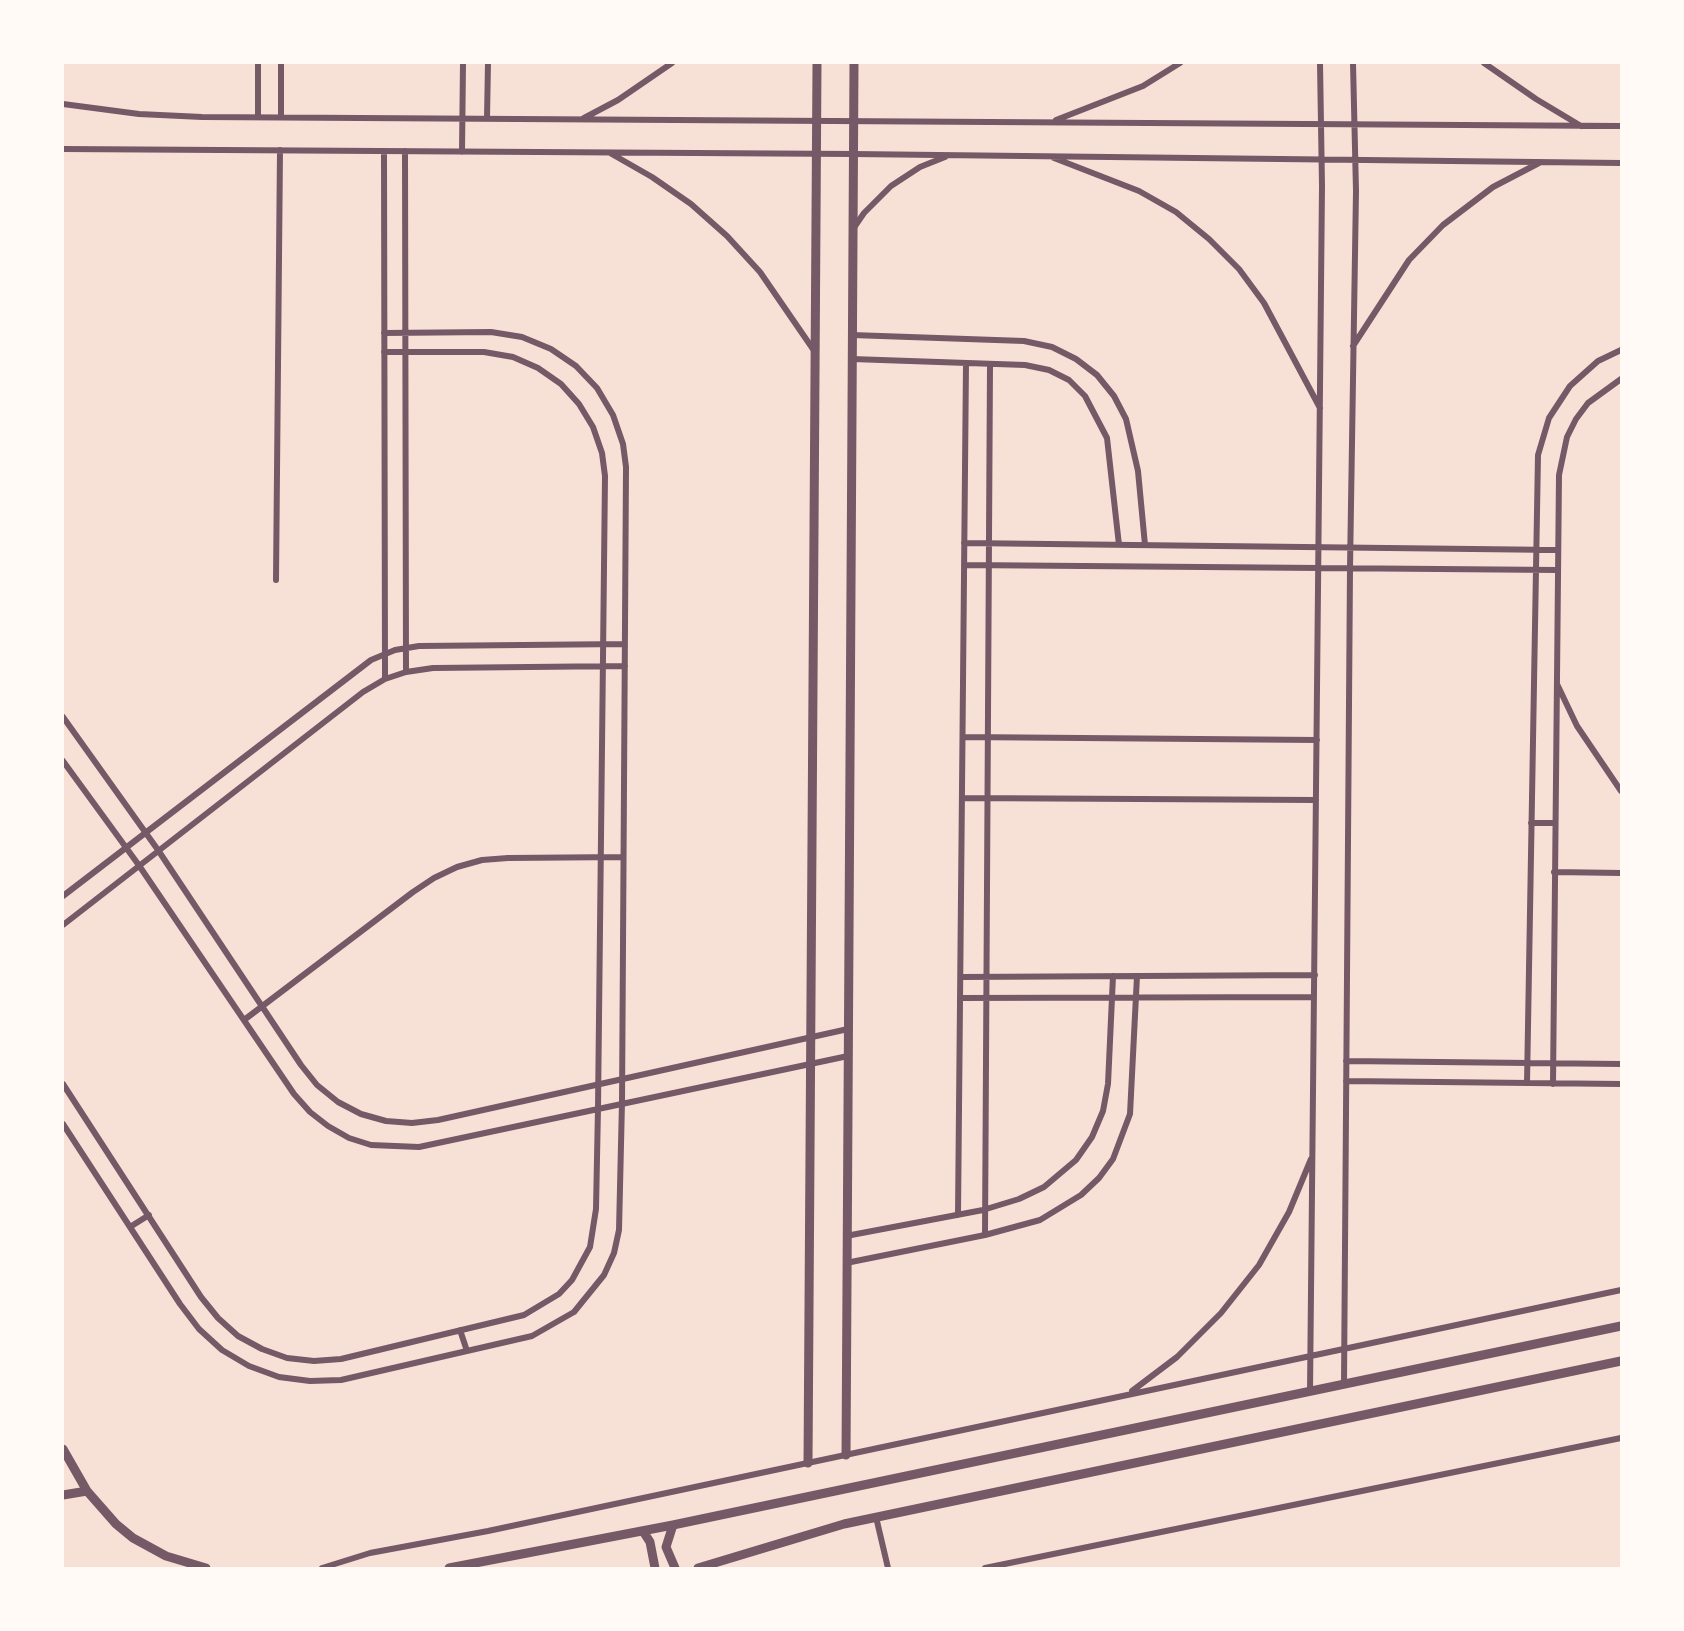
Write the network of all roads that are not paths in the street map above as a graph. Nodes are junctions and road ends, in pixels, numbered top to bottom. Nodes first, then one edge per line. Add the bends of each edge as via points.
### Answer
1 (258, 63) edge
2 (281, 63) edge
3 (463, 63) edge
4 (488, 63) edge
5 (672, 63) edge
6 (817, 63) edge
7 (854, 63) edge
8 (1180, 63) edge
9 (1320, 63) edge
10 (1353, 63) edge
11 (1484, 63) edge
12 (63, 104) edge
13 (258, 117) junction
14 (281, 117) junction
15 (462, 118) junction
16 (487, 118) junction
17 (582, 119) junction
18 (816, 121) junction
19 (853, 121) junction
20 (1050, 122) junction
21 (1320, 124) junction
22 (1353, 124) junction
23 (1582, 126) junction
24 (1621, 126) edge
25 (63, 149) edge
26 (280, 150) junction
27 (384, 151) junction
28 (405, 151) junction
29 (462, 152) junction
30 (610, 153) junction
31 (816, 154) junction
32 (853, 154) junction
33 (952, 155) junction
34 (1048, 156) junction
35 (1321, 160) junction
36 (1355, 160) junction
37 (1541, 162) junction
38 (1621, 163) edge
39 (853, 229) junction
40 (384, 333) junction
41 (405, 333) junction
42 (852, 335) junction
43 (1353, 347) junction
44 (1621, 350) edge
45 (384, 352) junction
46 (405, 352) junction
47 (815, 352) junction
48 (852, 359) junction
49 (966, 363) junction
50 (990, 364) junction
51 (1621, 379) edge
52 (1320, 410) junction
53 (964, 543) junction
54 (989, 544) junction
55 (1119, 545) junction
56 (1145, 545) junction
57 (1319, 547) junction
58 (1350, 548) junction
59 (1534, 549) junction
60 (1557, 550) junction
61 (964, 565) junction
62 (989, 565) junction
63 (1319, 568) junction
64 (1350, 568) junction
65 (1534, 570) junction
66 (1557, 570) junction
67 (276, 580) dead end
68 (625, 644) junction
69 (603, 645) junction
70 (406, 648) junction
71 (385, 653) junction
72 (603, 666) junction
73 (625, 666) junction
74 (406, 672) junction
75 (385, 679) junction
76 (1556, 682) junction
77 (63, 717) edge
78 (69, 725) junction
79 (63, 730) edge
80 (963, 737) junction
81 (987, 737) junction
82 (1317, 740) junction
83 (63, 761) edge
84 (1621, 791) edge
85 (962, 798) junction
86 (987, 798) junction
87 (1316, 800) junction
88 (1531, 823) junction
89 (1555, 823) junction
90 (145, 832) junction
91 (125, 847) junction
92 (158, 850) junction
93 (601, 857) junction
94 (623, 857) junction
95 (138, 864) junction
96 (1554, 872) junction
97 (1621, 873) edge
98 (63, 896) edge
99 (63, 925) edge
100 (1314, 975) junction
101 (1113, 976) junction
102 (1137, 976) junction
103 (961, 977) junction
104 (985, 977) junction
105 (1314, 997) junction
106 (960, 998) junction
107 (985, 998) junction
108 (1113, 998) junction
109 (1137, 998) junction
110 (263, 1006) junction
111 (244, 1020) junction
112 (848, 1029) junction
113 (810, 1037) junction
114 (848, 1056) junction
115 (1346, 1061) junction
116 (1527, 1063) junction
117 (1553, 1063) junction
118 (810, 1064) junction
119 (1621, 1064) edge
120 (622, 1077) junction
121 (1346, 1081) junction
122 (598, 1083) junction
123 (1527, 1083) junction
124 (63, 1084) edge
125 (1552, 1084) junction
126 (1621, 1084) edge
127 (622, 1102) junction
128 (598, 1108) junction
129 (63, 1124) edge
130 (1313, 1155) junction
131 (983, 1210) junction
132 (149, 1215) junction
133 (958, 1215) junction
134 (130, 1227) junction
135 (985, 1235) junction
136 (846, 1236) junction
137 (846, 1263) junction
138 (1621, 1290) edge
139 (1621, 1326) edge
140 (460, 1330) junction
141 (1344, 1348) junction
142 (467, 1351) junction
143 (1311, 1356) junction
144 (1621, 1361) edge
145 (1344, 1385) junction
146 (1310, 1392) junction
147 (1128, 1394) junction
148 (1621, 1438) edge
149 (63, 1449) edge
150 (846, 1455) junction
151 (808, 1463) junction
152 (87, 1491) junction
153 (63, 1496) edge
154 (876, 1517) junction
155 (673, 1525) junction
156 (643, 1531) junction
157 (206, 1568) edge
158 (322, 1568) edge
159 (449, 1568) edge
160 (655, 1568) edge
161 (675, 1568) edge
162 (698, 1568) edge
163 (888, 1568) edge
164 (985, 1568) edge

1 - 13 street
2 - 14 street
3 - 15 street
4 - 16 street
5 - 17 street
6 - 18 street
7 - 19 street
8 - 20 street via 1143,86
9 - 21 street
10 - 22 street
11 - 23 street
12 - 13 street via 138,114
13 - 14 street
14 - 15 street
15 - 16 street
15 - 29 street
16 - 17 street
17 - 18 street
18 - 19 street
18 - 31 street
19 - 20 street
19 - 32 street
20 - 21 street
21 - 22 street
21 - 35 street
22 - 23 street
22 - 36 street
23 - 24 street
25 - 26 street
26 - 27 street
26 - 67 street
27 - 28 street
27 - 40 street
28 - 29 street
28 - 41 street
29 - 30 street
30 - 31 street
30 - 47 street via 691,204 727,236 760,272
31 - 32 street
31 - 47 street
32 - 33 street
32 - 39 street
33 - 34 street
33 - 39 street via 920,167 891,186
34 - 35 street
34 - 52 street via 1140,191 1176,212 1209,239 1239,269 1264,303
35 - 36 street
35 - 52 street
36 - 37 street
36 - 43 street
37 - 38 street
37 - 43 street via 1493,187 1443,225 1409,260
39 - 42 street
40 - 41 street
40 - 45 street
41 - 46 street
41 - 68 street via 491,332 522,337 568,360 597,388 613,415 626,467
42 - 48 street
42 - 56 street via 1024,341 1076,358 1097,375 1126,419 1138,471
43 - 58 street
44 - 59 street via 1583,372 1550,418 1538,455
45 - 46 street
45 - 71 street
46 - 69 street via 484,352 513,357 561,384 579,404 593,427 605,476
46 - 70 street
47 - 113 street
48 - 49 street
48 - 112 street
49 - 50 street
49 - 53 street
50 - 54 street
50 - 55 street via 1049,370 1069,380 1085,396 1107,438
51 - 60 street via 1588,403 1567,437 1559,475
52 - 57 street
53 - 54 street
53 - 61 street
54 - 55 street
54 - 62 street
55 - 56 street
56 - 57 street
57 - 58 street
57 - 63 street
58 - 59 street
58 - 64 street
59 - 60 street
59 - 65 street
60 - 66 street
61 - 62 street
61 - 80 street
62 - 63 street
62 - 81 street
63 - 64 street
63 - 82 street
64 - 65 street
64 - 115 street
65 - 66 street
65 - 88 street
66 - 76 street
68 - 69 street
68 - 73 street
69 - 70 street
69 - 72 street
70 - 71 street
70 - 74 street
71 - 75 street
71 - 90 street via 357,668
72 - 73 street
72 - 74 street via 433,668
72 - 93 street
73 - 94 street
74 - 75 street
75 - 92 street
76 - 84 street via 1577,726
76 - 89 street
77 - 78 street
78 - 79 street
78 - 90 street
80 - 81 street
80 - 85 street
81 - 82 street
81 - 86 street
82 - 87 street
83 - 91 street
85 - 86 street
85 - 103 street
86 - 87 street
86 - 104 street
87 - 100 street
88 - 89 street
88 - 116 street
89 - 96 street
90 - 91 street
90 - 92 street
91 - 95 street
91 - 98 street
92 - 95 street
92 - 110 street
93 - 94 street
93 - 110 street via 508,858 457,867 412,892
93 - 122 street
94 - 120 street
95 - 99 street
95 - 111 street
96 - 97 street
96 - 117 street
100 - 102 street
100 - 105 street
101 - 102 street
101 - 104 street
101 - 108 street
102 - 109 street
103 - 104 street
103 - 106 street
104 - 107 street
105 - 109 street
105 - 130 street
106 - 107 street
106 - 133 street
107 - 108 street
107 - 131 street
108 - 109 street
108 - 131 street via 1108,1084 1103,1111 1092,1137 1076,1160 1044,1187
109 - 135 street via 1130,1114 1113,1159 1093,1184 1062,1209 1040,1220
110 - 111 street
110 - 122 street via 317,1085 361,1114 386,1121 438,1120
111 - 128 street via 310,1112 328,1126 372,1145 418,1147
112 - 113 street
112 - 114 street
113 - 118 street
113 - 120 street
114 - 118 street
114 - 136 street
115 - 116 street
115 - 121 street
116 - 117 street
116 - 123 street
117 - 119 street
117 - 125 street
118 - 127 street
118 - 151 street
120 - 122 street
120 - 127 street
121 - 123 street
121 - 141 street
122 - 128 street
123 - 125 street
124 - 132 street
125 - 126 street
127 - 128 street
127 - 142 street via 620,1230 604,1275 574,1312 554,1326 532,1336
128 - 140 street via 595,1228 582,1264 565,1287 543,1306 524,1315
129 - 134 street
130 - 143 street
130 - 147 street via 1284,1221 1258,1265 1221,1314 1177,1357
131 - 133 street
131 - 135 street
132 - 134 street
132 - 140 street via 218,1318 238,1336 262,1349 296,1359 341,1359
133 - 136 street
134 - 142 street via 199,1329 222,1350 249,1366 279,1377 341,1380
135 - 137 street
136 - 137 street
137 - 150 street
138 - 141 street
139 - 145 street
140 - 142 street
141 - 143 street
141 - 145 street
143 - 146 street
143 - 147 street
144 - 154 street
145 - 146 street
146 - 155 street
147 - 150 street
148 - 164 street
149 - 152 street
150 - 151 street
151 - 158 street via 370,1553
152 - 153 street
152 - 157 street via 133,1538 166,1556
154 - 162 street
154 - 163 street
155 - 156 street
155 - 161 street via 666,1547
156 - 159 street
156 - 160 street via 650,1542

